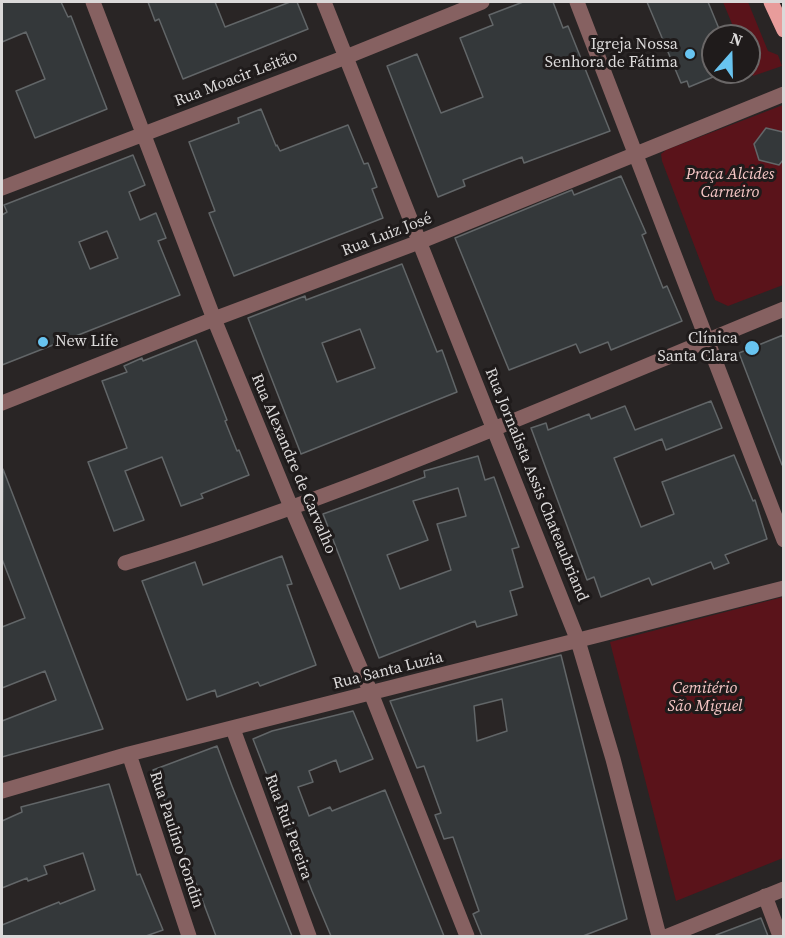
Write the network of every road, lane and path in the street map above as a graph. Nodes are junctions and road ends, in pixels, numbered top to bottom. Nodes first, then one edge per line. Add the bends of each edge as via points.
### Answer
1 (93, 2) edge
2 (324, 2) edge
3 (482, 2) edge
4 (577, 2) edge
5 (771, 2) edge
6 (783, 30) edge
7 (345, 57) junction
8 (783, 94) edge
9 (144, 133) junction
10 (636, 154) junction
11 (2, 188) edge
12 (419, 242) junction
13 (783, 309) edge
14 (214, 320) junction
15 (708, 342) junction
16 (2, 403) edge
17 (495, 428) junction
18 (291, 507) junction
19 (783, 540) edge
20 (125, 562) dead end
21 (783, 588) edge
22 (578, 641) junction
23 (371, 693) junction
24 (233, 729) junction
25 (129, 754) junction
26 (2, 791) edge
27 (783, 889) edge
28 (765, 896) junction
29 (189, 936) edge
30 (309, 936) edge
31 (467, 936) edge
32 (659, 936) edge
33 (668, 936) edge
34 (780, 936) edge

1 - 9 street, Rua Alexandre de Carvalho
2 - 7 street, Rua Jornalista Assis Chateaubriand
3 - 7 street, Rua Moacir Leitão
4 - 10 street
5 - 6 main road
7 - 9 street, Rua Moacir Leitão
7 - 12 street, Rua Jornalista Assis Chateaubriand
8 - 10 street, Rua Luiz José
9 - 11 street, Rua Moacir Leitão
9 - 14 street, Rua Alexandre de Carvalho
10 - 12 street, Rua Luiz José
10 - 15 street
12 - 14 street, Rua Luiz José
12 - 17 street, Rua Jornalista Assis Chateaubriand
13 - 15 street
14 - 16 street, Rua Luiz José
14 - 18 street, Rua Alexandre de Carvalho
15 - 17 street
15 - 19 street
17 - 18 street
17 - 22 street, Rua Jornalista Assis Chateaubriand
18 - 20 street
18 - 23 street, Rua Alexandre de Carvalho
21 - 22 street, Rua Santa Luzia
22 - 23 street, Rua Santa Luzia
22 - 32 street, Rua Jornalista Assis Chateaubriand
23 - 24 street, Rua Santa Luzia
23 - 31 street, Rua Alexandre de Carvalho
24 - 25 street, Rua Santa Luzia
24 - 30 street, Rua Rui Pereira
25 - 26 street, Rua Santa Luzia
25 - 29 street, Rua Paulino Gondin
27 - 28 street
28 - 33 street
28 - 34 street

